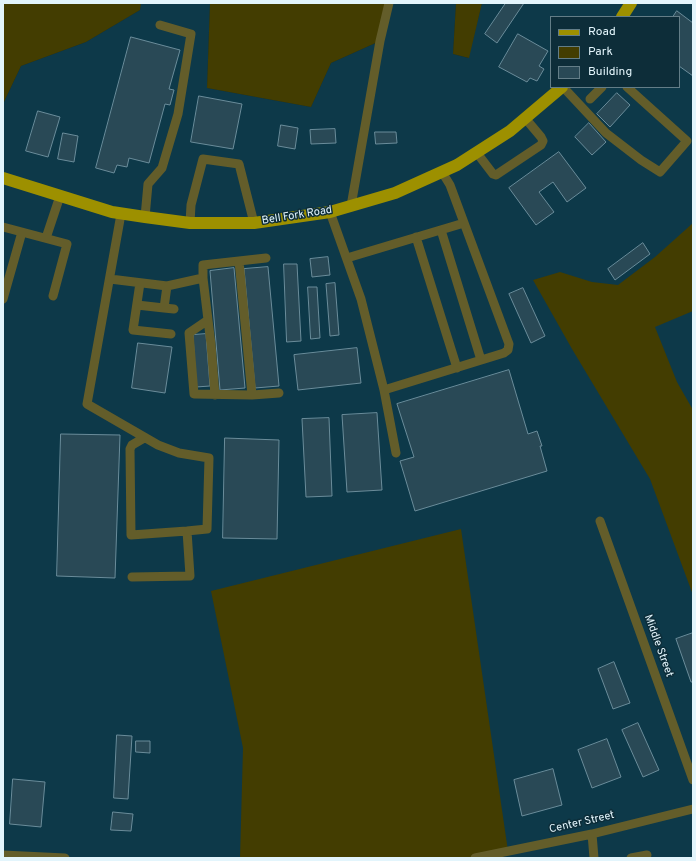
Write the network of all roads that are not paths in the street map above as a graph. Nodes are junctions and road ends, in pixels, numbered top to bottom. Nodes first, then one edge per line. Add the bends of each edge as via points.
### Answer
1 (389, 3) edge
2 (631, 3) edge
3 (623, 16) edge
4 (160, 25) dead end
5 (561, 88) edge
6 (563, 88) edge
7 (601, 88) edge
8 (628, 88) edge
9 (590, 99) dead end
10 (525, 118) junction
11 (476, 153) junction
12 (442, 172) junction
13 (3, 178) edge
14 (60, 196) junction
15 (351, 206) junction
16 (330, 212) junction
17 (121, 214) junction
18 (145, 217) junction
19 (190, 223) junction
20 (254, 223) junction
21 (464, 223) junction
22 (3, 227) edge
23 (441, 230) junction
24 (22, 232) junction
25 (416, 237) junction
26 (46, 238) junction
27 (266, 258) dead end
28 (347, 258) junction
29 (238, 261) junction
30 (203, 278) junction
31 (110, 279) junction
32 (140, 283) junction
33 (167, 286) junction
34 (53, 296) dead end
35 (3, 299) edge
36 (137, 305) junction
37 (208, 320) junction
38 (171, 334) dead end
39 (481, 360) junction
40 (457, 368) junction
41 (384, 390) junction
42 (279, 393) dead end
43 (215, 395) junction
44 (252, 395) junction
45 (144, 438) junction
46 (396, 453) dead end
47 (600, 521) dead end
48 (187, 531) junction
49 (132, 577) dead end
50 (693, 780) edge
51 (693, 809) edge
52 (592, 834) junction
53 (3, 855) edge
54 (648, 855) dead end
55 (65, 858) edge
56 (475, 858) edge
57 (594, 858) edge
58 (631, 858) edge

1 - 15 street
2 - 3 main road
4 - 18 street via 190,34 178,114 162,168 148,184
5 - 10 main road, Bell Fork Road
6 - 8 street via 606,133 660,172 687,141
7 - 9 street
10 - 11 main road, Bell Fork Road
10 - 11 street via 541,137 541,145 496,175
11 - 12 main road, Bell Fork Road via 457,166
12 - 15 main road, Bell Fork Road via 395,193
12 - 21 street via 450,184
13 - 14 main road, Bell Fork Road
14 - 17 main road, Bell Fork Road
14 - 26 street
15 - 16 main road, Bell Fork Road
16 - 20 main road, Bell Fork Road
16 - 28 street
17 - 18 main road, Bell Fork Road
17 - 31 street
18 - 19 main road, Bell Fork Road
19 - 20 main road, Bell Fork Road
19 - 20 street via 191,205 203,159 239,164
21 - 23 street
21 - 39 street via 509,344 508,350 504,353
22 - 24 street
23 - 25 street
23 - 39 street
24 - 26 street
24 - 35 street
25 - 28 street
25 - 40 street
26 - 34 street via 67,244
27 - 29 street
28 - 41 street via 361,299
29 - 30 street via 203,264
29 - 44 street
30 - 33 street
30 - 37 street
31 - 32 street
31 - 45 street via 87,404
32 - 33 street
32 - 36 street
33 - 36 street via 169,309
36 - 38 street via 133,330
37 - 43 street
37 - 43 street via 188,333 194,394
39 - 40 street
40 - 41 street
41 - 46 street
42 - 44 street
43 - 44 street
45 - 48 street via 180,453 209,458 207,529
45 - 48 street via 130,449 131,535
47 - 50 street, Middle Street
48 - 49 street via 190,576
51 - 52 street, Center Street
52 - 56 street, Center Street
52 - 57 street
53 - 55 street
54 - 58 street

